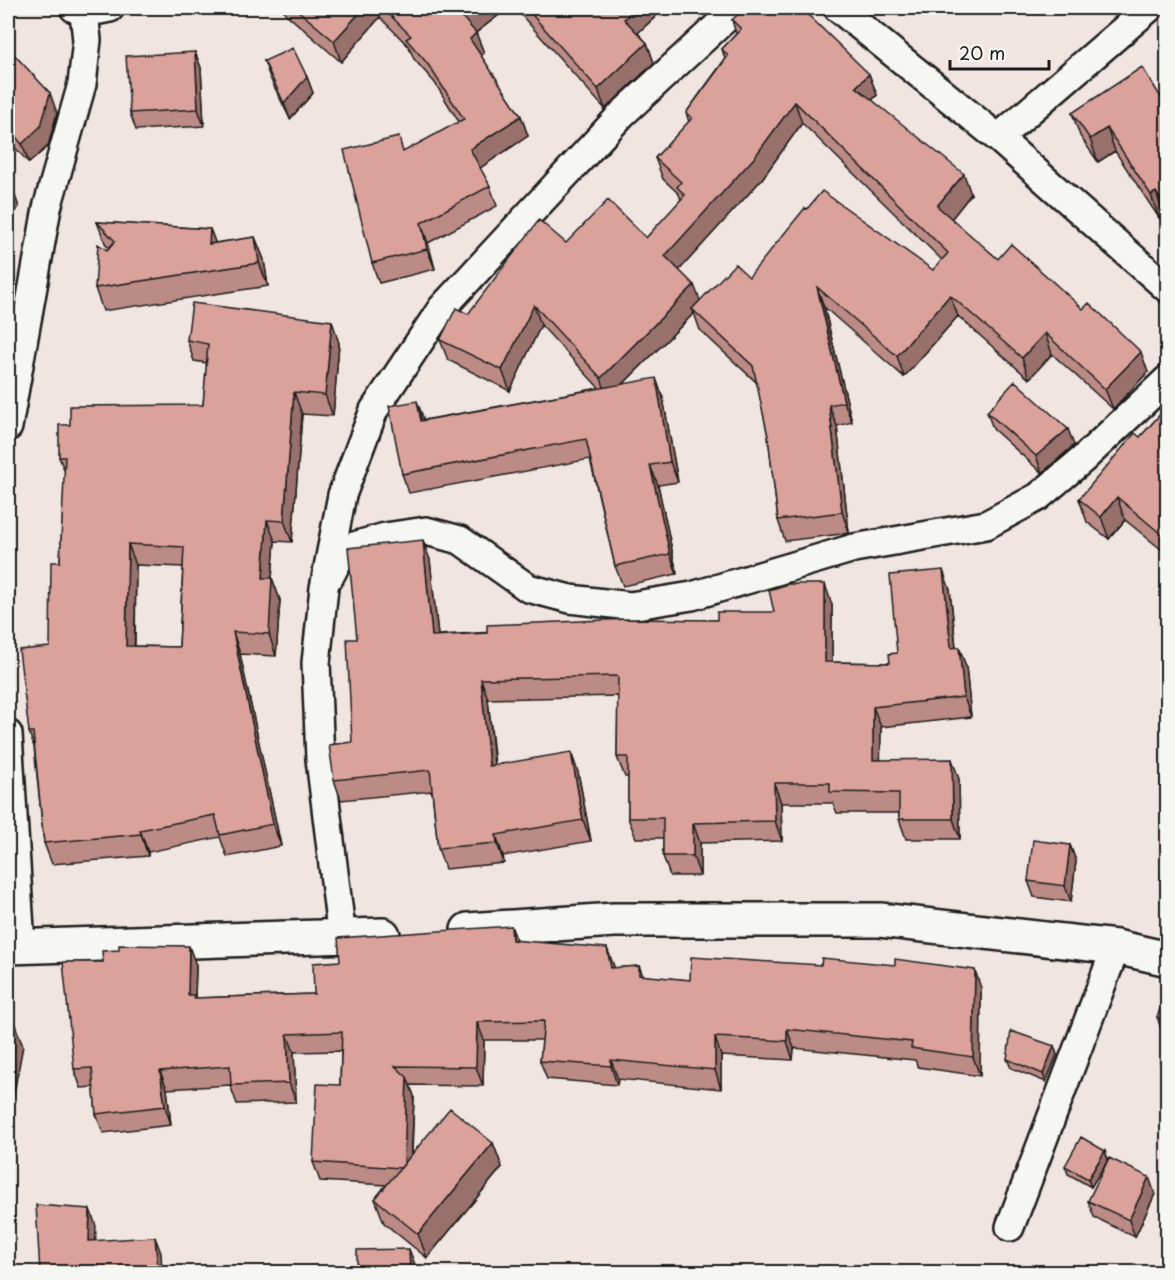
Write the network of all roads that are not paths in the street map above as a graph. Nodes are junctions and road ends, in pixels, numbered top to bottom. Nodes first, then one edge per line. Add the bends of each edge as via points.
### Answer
1 (737, 8) edge
2 (838, 8) edge
3 (1149, 8) edge
4 (89, 9) edge
5 (998, 138) junction
6 (1167, 289) edge
7 (1167, 379) edge
8 (8, 427) edge
9 (324, 588) junction
10 (8, 734) edge
11 (342, 938) junction
12 (14, 946) edge
13 (1116, 947) junction
14 (1167, 959) edge
15 (1010, 1227) dead end

1 - 9 street via 622,114 442,308 374,410 342,495
2 - 5 street
3 - 5 street
4 - 8 street via 82,84 47,208
5 - 6 street
7 - 9 street via 1038,497 986,525 854,548 692,596 630,606 570,599 528,588 460,540 426,531 344,549
9 - 11 street via 316,663 320,759
10 - 12 street
11 - 12 street
11 - 13 street via 614,920 880,920
13 - 14 street
13 - 15 street

